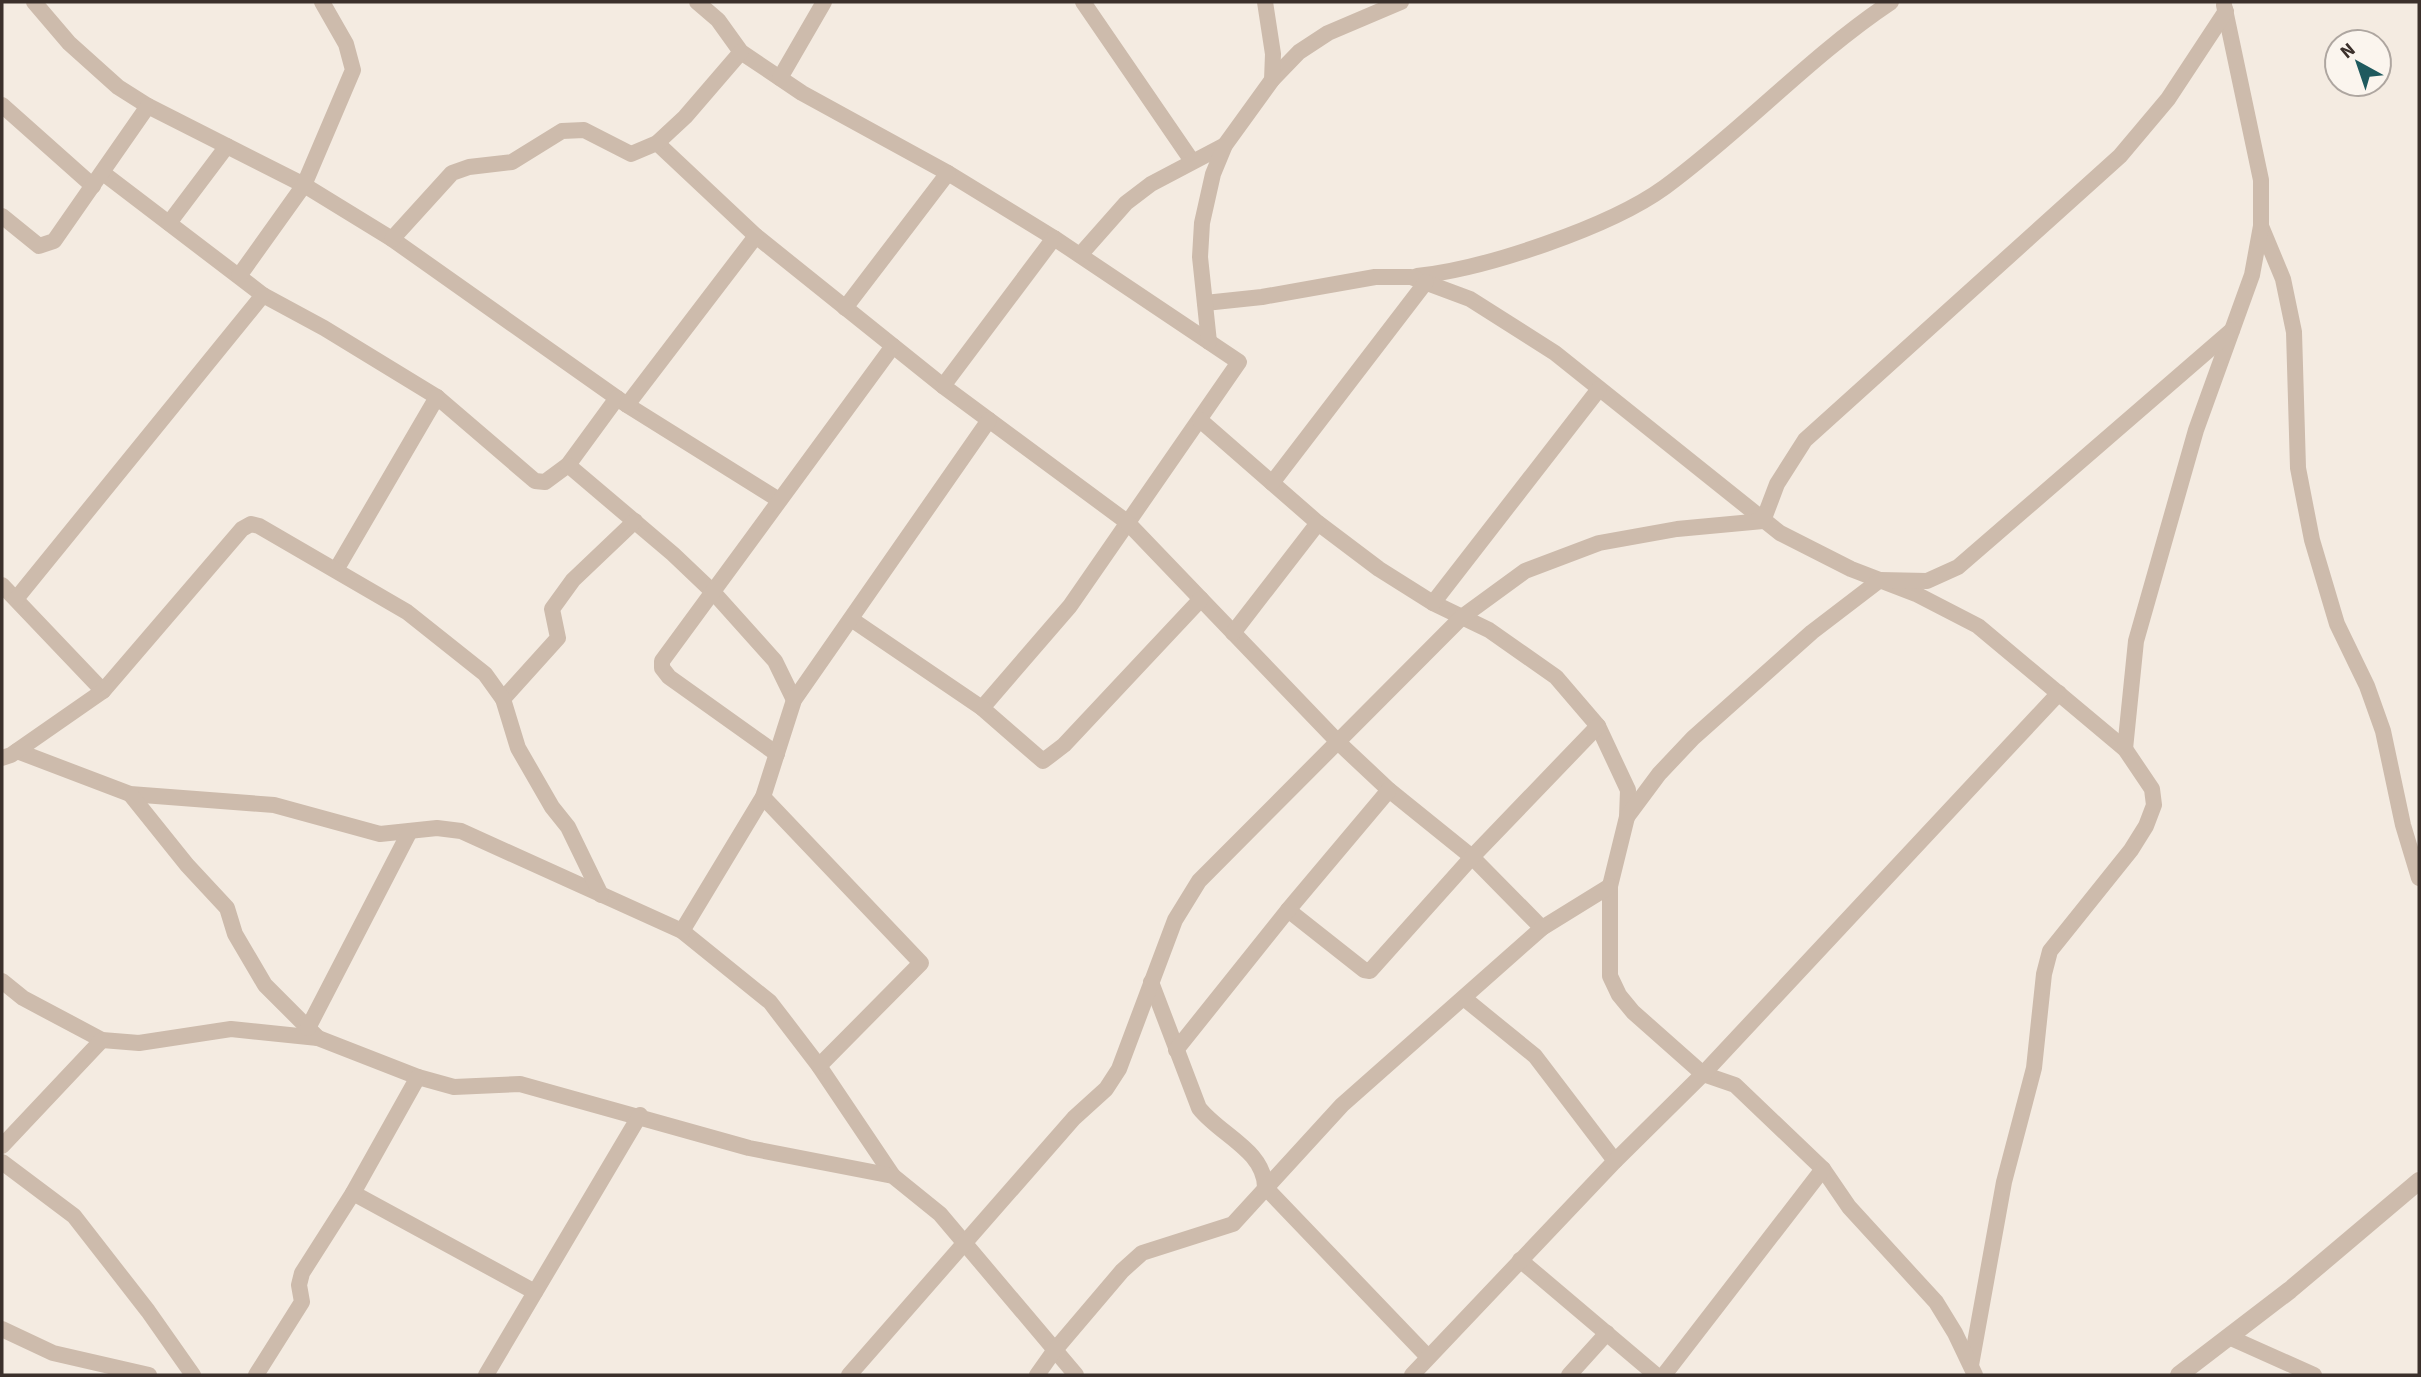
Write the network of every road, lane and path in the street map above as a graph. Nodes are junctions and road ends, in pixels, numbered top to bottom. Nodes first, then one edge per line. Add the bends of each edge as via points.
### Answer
1 (322, 2) edge
2 (697, 2) edge
3 (824, 2) edge
4 (1083, 2) edge
5 (1265, 2) edge
6 (1401, 2) edge
7 (1891, 2) edge
8 (36, 3) edge
9 (2225, 6) edge
10 (741, 52) junction
11 (780, 78) junction
12 (1272, 80) junction
13 (2, 105) edge
14 (148, 106) junction
15 (657, 143) junction
16 (1226, 145) junction
17 (227, 146) junction
18 (1192, 162) junction
19 (103, 173) junction
20 (948, 173) junction
21 (304, 185) junction
22 (93, 186) junction
23 (2, 216) edge
24 (169, 223) junction
25 (2261, 226) junction
26 (756, 236) junction
27 (1054, 238) junction
28 (392, 239) junction
29 (1080, 255) junction
30 (239, 276) junction
31 (1419, 279) junction
32 (263, 295) junction
33 (1205, 303) junction
34 (845, 308) junction
35 (2232, 330) junction
36 (1209, 342) junction
37 (893, 346) junction
38 (943, 387) junction
39 (1599, 389) junction
40 (437, 397) junction
41 (622, 402) junction
42 (1200, 420) junction
43 (989, 421) junction
44 (568, 465) junction
45 (1272, 483) junction
46 (779, 500) junction
47 (635, 521) junction
48 (1763, 521) junction
49 (1127, 522) junction
50 (1318, 523) junction
51 (336, 570) junction
52 (1880, 580) junction
53 (2, 585) edge
54 (714, 593) junction
55 (16, 599) junction
56 (1201, 599) junction
57 (1433, 603) junction
58 (1462, 617) junction
59 (852, 619) junction
60 (1233, 633) junction
61 (103, 691) junction
62 (2059, 693) junction
63 (503, 699) junction
64 (794, 700) junction
65 (982, 708) junction
66 (1598, 726) junction
67 (1339, 743) junction
68 (2125, 749) junction
69 (8, 753) edge
70 (777, 754) junction
71 (1389, 790) junction
72 (130, 794) junction
73 (763, 797) junction
74 (1626, 817) junction
75 (410, 831) junction
76 (1472, 857) junction
77 (2419, 878) edge
78 (1610, 886) junction
79 (601, 895) junction
80 (1288, 910) junction
81 (1542, 928) junction
82 (682, 931) junction
83 (2, 981) edge
84 (1151, 982) junction
85 (1465, 999) junction
86 (313, 1033) junction
87 (102, 1040) junction
88 (1176, 1050) junction
89 (819, 1066) junction
90 (1703, 1074) junction
91 (418, 1077) junction
92 (640, 1115) junction
93 (2, 1146) edge
94 (1615, 1161) junction
95 (2, 1162) edge
96 (1822, 1169) junction
97 (893, 1175) junction
98 (2419, 1181) edge
99 (1265, 1187) junction
100 (353, 1193) junction
101 (963, 1242) junction
102 (1520, 1260) junction
103 (535, 1292) junction
104 (2, 1329) edge
105 (1607, 1334) junction
106 (2231, 1338) junction
107 (1054, 1351) junction
108 (1428, 1357) junction
109 (1973, 1370) edge
110 (149, 1375) edge
111 (193, 1375) edge
112 (256, 1375) edge
113 (486, 1375) edge
114 (849, 1375) edge
115 (1037, 1375) edge
116 (1076, 1375) edge
117 (1412, 1375) edge
118 (1569, 1375) edge
119 (1656, 1375) edge
120 (1664, 1375) edge
121 (2179, 1375) edge
122 (2314, 1375) edge

1 - 21 street via 346,44 353,70
2 - 10 street via 718,20
3 - 11 street
4 - 18 street
5 - 12 street
6 - 12 street via 1328,33 1299,52
7 - 31 street via 1839,38 1673,180 1628,209 1456,272
8 - 14 street via 69,43 118,87
9 - 25 street via 2261,180
9 - 48 street via 2168,99 2120,156 1805,440 1777,484
10 - 11 street
10 - 15 street
11 - 20 street
12 - 16 street
13 - 22 street
14 - 17 street
14 - 19 street
15 - 26 street
15 - 28 street via 631,154 583,130 562,131 512,162 452,173
16 - 18 street
16 - 33 street via 1213,174 1202,223
17 - 21 street
17 - 24 street
18 - 29 street via 1126,203
19 - 22 street
19 - 24 street
20 - 27 street
20 - 34 street
21 - 28 street
21 - 30 street
22 - 23 street via 54,241 44,246 33,243
24 - 30 street
25 - 35 street via 2252,275
25 - 77 street via 2283,279 2294,332 2298,468 2312,540 2337,624 2384,732
26 - 34 street
26 - 41 street
27 - 29 street
27 - 38 street
28 - 41 street
29 - 36 street
30 - 32 street
31 - 33 street via 1375,277
31 - 39 street via 1469,299 1513,325
31 - 45 street
32 - 40 street
32 - 55 street
33 - 36 street
34 - 37 street
35 - 52 street via 1958,567 1927,581
35 - 68 street via 2196,430 2136,642
36 - 42 street via 1238,362
37 - 38 street
37 - 46 street
38 - 43 street
39 - 48 street
39 - 57 street
40 - 44 street via 535,481 545,482
40 - 51 street
41 - 44 street
41 - 46 street
42 - 45 street
42 - 49 street
43 - 49 street
43 - 59 street
44 - 47 street
45 - 50 street
46 - 54 street
47 - 54 street
47 - 63 street via 564,591 552,609 558,638
48 - 52 street
48 - 58 street via 1599,543 1525,571
49 - 56 street
49 - 65 street via 1044,639
50 - 57 street
50 - 60 street
51 - 61 street via 251,524
51 - 63 street via 407,612 467,657
52 - 62 street via 1978,626
52 - 74 street via 1727,705 1659,774
53 - 55 street
54 - 64 street via 775,661
54 - 70 street via 669,648 662,668
55 - 61 street
56 - 60 street
56 - 65 street via 1048,760 1038,759
57 - 58 street
58 - 66 street via 1489,630 1556,677
58 - 67 street
59 - 64 street
59 - 65 street
60 - 67 street
61 - 69 street
62 - 68 street
62 - 90 street
63 - 79 street via 519,748 568,827
64 - 70 street
66 - 74 street via 1628,790
66 - 76 street
67 - 71 street
67 - 84 street via 1186,898
68 - 109 street via 2152,789 2154,805 2131,850 2050,951 2034,1068 2004,1182
69 - 72 street
70 - 73 street
71 - 76 street
71 - 80 street
72 - 75 street via 274,805 380,834
72 - 86 street via 227,908 235,934 265,985
73 - 82 street
73 - 89 street via 920,963
74 - 78 street
75 - 79 street via 461,831
75 - 86 street
76 - 80 street via 1370,971
76 - 81 street
78 - 81 street
78 - 90 street via 1610,976 1633,1012
79 - 82 street
80 - 88 street
81 - 85 street
82 - 89 street via 770,1002
83 - 87 street via 23,998
84 - 88 street
84 - 101 street via 1119,1069 1106,1089 1074,1118
85 - 94 street via 1535,1056
85 - 99 street via 1342,1105
86 - 87 street via 231,1029 139,1043
86 - 91 street
87 - 93 street
88 - 99 street via 1199,1108 1259,1162 1265,1172
89 - 97 street
90 - 94 street
90 - 96 street via 1735,1086
91 - 92 street via 454,1087 520,1084
91 - 100 street
92 - 97 street via 750,1148
92 - 103 street
94 - 102 street
95 - 111 street via 74,1216
96 - 109 street via 1849,1207 1936,1302
96 - 120 street
97 - 101 street via 940,1214
98 - 106 street
99 - 107 street via 1233,1224 1142,1253
99 - 108 street
100 - 103 street
100 - 112 street via 302,1273 302,1302
101 - 107 street
101 - 114 street
102 - 105 street
102 - 108 street
103 - 113 street
104 - 110 street via 53,1353
105 - 118 street
105 - 119 street
106 - 121 street
106 - 122 street
107 - 115 street
107 - 116 street
108 - 117 street

